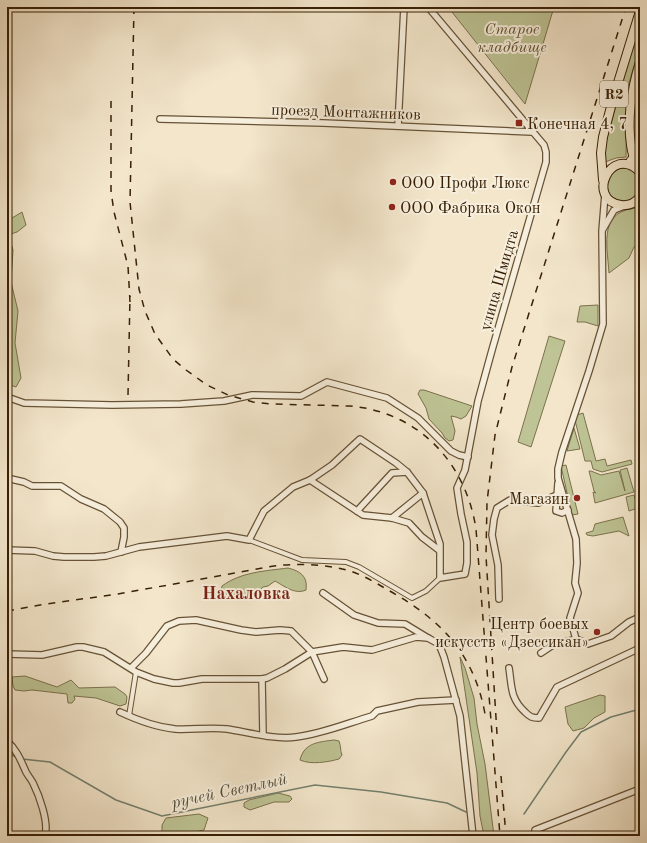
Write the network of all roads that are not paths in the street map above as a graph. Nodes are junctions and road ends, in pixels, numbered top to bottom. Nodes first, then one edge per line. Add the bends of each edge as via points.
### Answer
1 (404, 7) edge
2 (428, 7) edge
3 (640, 11) edge
4 (640, 62) edge
5 (160, 119) dead end
6 (398, 126) junction
7 (532, 132) junction
8 (640, 136) edge
9 (640, 148) edge
10 (633, 155) junction
11 (627, 164) junction
12 (639, 171) edge
13 (603, 180) junction
14 (605, 194) junction
15 (635, 202) edge
16 (602, 231) junction
17 (7, 397) edge
18 (468, 456) junction
19 (406, 472) junction
20 (558, 478) junction
21 (7, 480) edge
22 (310, 480) junction
23 (423, 493) junction
24 (557, 495) junction
25 (568, 510) junction
26 (357, 511) junction
27 (392, 518) junction
28 (249, 540) junction
29 (7, 550) edge
30 (439, 550) junction
31 (121, 552) junction
32 (440, 578) junction
33 (324, 593) dead end
34 (499, 599) dead end
35 (640, 617) edge
36 (428, 638) junction
37 (576, 639) junction
38 (640, 648) edge
39 (312, 652) junction
40 (541, 653) dead end
41 (7, 654) edge
42 (509, 668) dead end
43 (134, 670) junction
44 (262, 679) junction
45 (324, 679) dead end
46 (456, 700) junction
47 (120, 712) dead end
48 (129, 716) junction
49 (263, 735) junction
50 (7, 741) edge
51 (640, 789) edge
52 (45, 836) edge
53 (472, 836) edge
54 (535, 836) edge

1 - 6 street
2 - 7 street, улица Шмидта
3 - 13 main road, R2 via 603,137
4 - 10 main road, R2 via 631,102 630,138
5 - 6 street, проезд Монтажников
6 - 7 street, проезд Монтажников
7 - 18 street, улица Шмидта via 544,145 546,162 478,401
8 - 9 street
9 - 10 street
10 - 11 street
10 - 12 main road, R2
11 - 12 main road, R2
11 - 13 main road via 620,164 609,170
13 - 14 main road, R2
14 - 15 main road via 614,203
14 - 16 street
15 - 16 street via 614,210
16 - 20 street via 603,324 562,452
17 - 18 street via 24,403 181,404 224,401 252,395 301,396 327,382 387,398 418,418 451,451
18 - 32 street, улица Шмидта via 457,488 468,542 468,563 465,574
19 - 22 street via 360,439 332,465
19 - 23 street
19 - 26 street via 392,473
20 - 24 street
20 - 25 street
21 - 31 street via 24,482 32,486 61,486 81,499 104,509 124,528
22 - 26 street
22 - 28 street via 293,487 264,511
23 - 27 street
23 - 30 street via 440,544
24 - 25 street via 556,511 562,513
24 - 34 street via 538,502 510,500 497,508 492,535 498,566
25 - 37 street via 576,539 575,584 578,593 570,618
26 - 27 street via 363,515
27 - 30 street via 409,523
28 - 31 street via 227,536 139,547
28 - 32 street via 302,560 346,562 412,598 426,591
29 - 31 street via 35,551 64,557 106,556
30 - 32 street
33 - 36 street via 354,615 378,623 405,624
35 - 37 street via 611,636 588,644
36 - 39 street via 416,637 372,650 343,647
36 - 46 street via 439,644
37 - 40 street via 553,645
38 - 42 street via 557,687 539,718 532,718 515,702
39 - 43 street via 291,631 256,632 196,620 179,621 162,631
39 - 44 street via 285,669
39 - 45 street
41 - 43 street via 42,655 83,647 104,652
43 - 44 street via 154,679 173,683 202,679
43 - 48 street
44 - 49 street
46 - 49 street via 418,702 377,711 372,716 295,738
46 - 53 street via 460,716
47 - 48 street
48 - 49 street via 162,728 210,728
50 - 52 street via 22,760 38,794 46,828
51 - 54 street via 535,830

